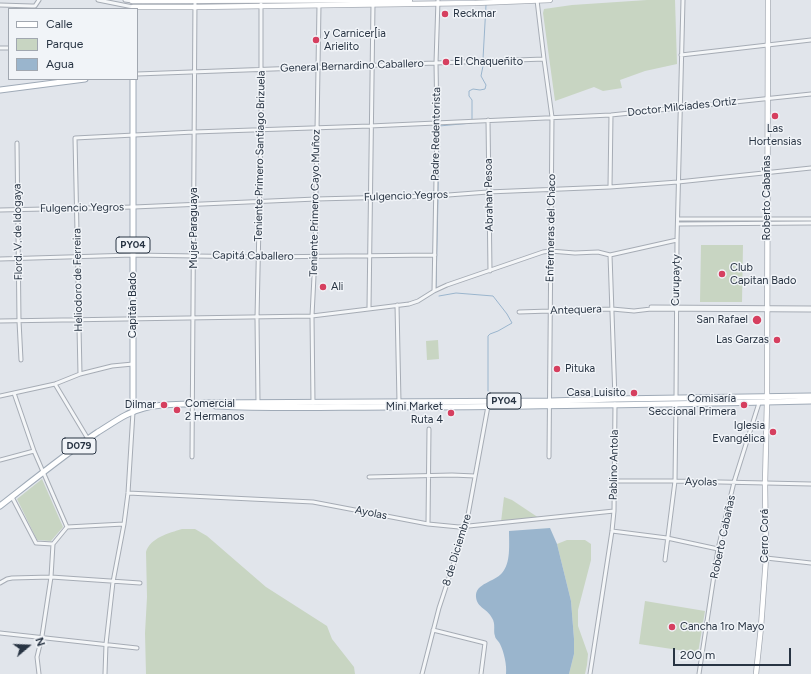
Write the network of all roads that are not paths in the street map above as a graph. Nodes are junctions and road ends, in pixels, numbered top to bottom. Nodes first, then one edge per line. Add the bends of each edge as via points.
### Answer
1 (38, 0) edge
2 (98, 0) edge
3 (125, 0) edge
4 (410, 0) edge
5 (537, 0) edge
6 (550, 0) edge
7 (683, 0) edge
8 (768, 0) edge
9 (195, 1) edge
10 (261, 2) edge
11 (319, 2) edge
12 (372, 2) edge
13 (439, 2) edge
14 (132, 4) edge
15 (0, 5) edge
16 (195, 7) junction
17 (811, 40) edge
18 (768, 45) junction
19 (681, 55) junction
20 (544, 59) junction
21 (436, 63) junction
22 (371, 64) junction
23 (318, 68) junction
24 (261, 69) junction
25 (195, 72) junction
26 (138, 74) edge
27 (77, 80) edge
28 (133, 80) edge
29 (0, 90) edge
30 (811, 94) edge
31 (767, 98) junction
32 (681, 107) junction
33 (612, 115) junction
34 (552, 117) junction
35 (488, 120) junction
36 (437, 123) junction
37 (370, 126) junction
38 (317, 127) junction
39 (261, 129) junction
40 (194, 132) junction
41 (134, 135) junction
42 (75, 138) joint
43 (17, 143) dead end
44 (811, 168) edge
45 (767, 172) junction
46 (678, 182) junction
47 (610, 187) junction
48 (552, 190) junction
49 (488, 192) junction
50 (435, 196) junction
51 (369, 197) junction
52 (316, 199) junction
53 (259, 202) junction
54 (194, 204) junction
55 (134, 207) junction
56 (76, 209) junction
57 (0, 210) edge
58 (17, 210) junction
59 (678, 219) junction
60 (811, 219) edge
61 (767, 221) junction
62 (811, 223) edge
63 (678, 224) junction
64 (676, 240) junction
65 (550, 251) junction
66 (435, 254) junction
67 (133, 255) junction
68 (194, 255) junction
69 (610, 255) junction
70 (77, 256) junction
71 (315, 256) junction
72 (369, 256) junction
73 (259, 257) junction
74 (0, 258) edge
75 (18, 258) junction
76 (490, 271) junction
77 (434, 291) junction
78 (397, 306) junction
79 (369, 308) junction
80 (676, 308) junction
81 (612, 309) junction
82 (767, 309) junction
83 (811, 309) edge
84 (550, 311) junction
85 (519, 312) dead end
86 (312, 316) junction
87 (193, 317) junction
88 (257, 318) junction
89 (78, 319) junction
90 (134, 319) junction
91 (0, 321) edge
92 (19, 321) junction
93 (21, 360) dead end
94 (133, 364) junction
95 (80, 374) junction
96 (55, 384) junction
97 (14, 393) junction
98 (0, 396) edge
99 (811, 396) edge
100 (767, 400) junction
101 (676, 401) junction
102 (811, 401) edge
103 (399, 402) junction
104 (615, 402) junction
105 (759, 403) junction
106 (195, 404) junction
107 (488, 404) junction
108 (550, 404) junction
109 (313, 405) junction
110 (258, 406) junction
111 (133, 411) junction
112 (429, 429) dead end
113 (88, 439) junction
114 (34, 451) junction
115 (192, 457) dead end
116 (549, 457) dead end
117 (0, 460) edge
118 (43, 472) junction
119 (429, 476) junction
120 (475, 476) junction
121 (369, 477) dead end
122 (614, 481) junction
123 (674, 481) junction
124 (734, 482) junction
125 (765, 484) junction
126 (811, 484) edge
127 (128, 493) junction
128 (12, 497) junction
129 (0, 506) edge
130 (614, 511) junction
131 (124, 524) junction
132 (428, 524) junction
133 (466, 526) junction
134 (67, 527) junction
135 (612, 531) junction
136 (667, 538) junction
137 (53, 544) junction
138 (718, 549) junction
139 (766, 558) junction
140 (665, 560) dead end
141 (811, 563) edge
142 (51, 578) junction
143 (113, 582) junction
144 (0, 583) edge
145 (140, 583) dead end
146 (433, 630) junction
147 (0, 633) edge
148 (42, 636) junction
149 (106, 644) junction
150 (137, 648) dead end
151 (39, 674) edge
152 (105, 674) edge
153 (422, 674) edge
154 (481, 674) edge
155 (590, 674) edge
156 (699, 674) edge
157 (756, 674) edge

1 - 15 street via 35,6
2 - 14 street
3 - 14 street
4 - 12 main road
5 - 6 main road
5 - 13 main road
5 - 20 street, Enfermeras del Chaco
7 - 19 street, Curupayty
8 - 18 main road, Roberto Cabañas
9 - 10 main road
9 - 14 main road
9 - 16 street, Mujer Paraguaya
10 - 11 main road
10 - 16 main road
10 - 24 street, Teniente Primero Santiago Brizuela
11 - 12 main road
11 - 23 street, Teniente Primero Cayo Muñoz
12 - 13 main road
12 - 22 street
13 - 21 street, Padre Redentorista
14 - 16 main road
16 - 25 street, Mujer Paraguaya
17 - 18 street
18 - 19 street
18 - 31 main road, Roberto Cabañas
19 - 32 street, Curupayty
20 - 21 street, General Bernardino Caballero
20 - 34 street, Enfermeras del Chaco
21 - 22 street, General Bernardino Caballero
21 - 36 street, Padre Redentorista
22 - 23 street, General Bernardino Caballero
22 - 37 street
23 - 24 street, General Bernardino Caballero
23 - 38 street, Teniente Primero Cayo Muñoz
24 - 25 street, General Bernardino Caballero
24 - 39 street, Teniente Primero Santiago Brizuela
25 - 26 street, General Bernardino Caballero
25 - 40 street, Mujer Paraguaya
27 - 29 main road
28 - 41 main road, Capitán Bado / PY04
30 - 31 street, Doctor Milcíades Ortiz
31 - 32 street, Doctor Milcíades Ortiz
31 - 45 main road, Roberto Cabañas
32 - 33 street, Doctor Milcíades Ortiz
32 - 46 street, Curupayty
33 - 34 street, Doctor Milcíades Ortiz
33 - 47 street
34 - 35 street, Doctor Milcíades Ortiz
34 - 48 street, Enfermeras del Chaco
35 - 36 street, Doctor Milcíades Ortiz
35 - 49 street, Abrahan Pesoa
36 - 37 street, Doctor Milcíades Ortiz
36 - 50 street, Padre Redentorista
37 - 38 street, Doctor Milcíades Ortiz
37 - 51 street
38 - 39 street, Doctor Milcíades Ortiz
38 - 52 street, Teniente Primero Cayo Muñoz
39 - 40 street, Doctor Milcíades Ortiz
39 - 53 street, Teniente Primero Santiago Brizuela
40 - 41 street, Doctor Milcíades Ortiz
40 - 54 street, Mujer Paraguaya
41 - 42 street, Doctor Milcíades Ortiz
41 - 55 main road, Capitán Bado / PY04
42 - 56 street, Heliodoro de Ferreira
43 - 58 street, Flord. V. de Idogaya
44 - 45 street, Fulgencio Yegros
45 - 46 street, Fulgencio Yegros
45 - 61 main road, Roberto Cabañas
46 - 47 street, Fulgencio Yegros
46 - 59 street, Curupayty
47 - 48 street, Fulgencio Yegros
48 - 49 street, Fulgencio Yegros
48 - 65 street, Enfermeras del Chaco
49 - 50 street, Fulgencio Yegros
49 - 76 street, Abrahan Pesoa
50 - 51 street, Fulgencio Yegros
50 - 66 street, Padre Redentorista
51 - 52 street, Fulgencio Yegros
51 - 72 street
52 - 53 street, Fulgencio Yegros
52 - 71 street, Teniente Primero Cayo Muñoz
53 - 54 street, Fulgencio Yegros
53 - 73 street, Teniente Primero Santiago Brizuela
54 - 55 street, Fulgencio Yegros
54 - 68 street, Mujer Paraguaya
55 - 56 street, Fulgencio Yegros
55 - 67 main road, Capitán Bado / PY04
56 - 58 street, Fulgencio Yegros
56 - 70 street, Heliodoro de Ferreira
57 - 58 street, Fulgencio Yegros
58 - 75 street, Flord. V. de Idogaya
59 - 61 street
59 - 63 street, Curupayty
60 - 61 street
61 - 62 street
61 - 63 street
61 - 82 main road, Roberto Cabañas
63 - 64 street, Curupayty
64 - 69 street
64 - 80 street, Curupayty
65 - 69 street via 598,252
65 - 76 street
65 - 84 street, Enfermeras del Chaco
66 - 72 street, Capitá Caballero
66 - 77 street, Padre Redentorista
67 - 68 street, Capitá Caballero
67 - 70 street, Capitá Caballero
67 - 90 main road, Capitán Bado / PY04
68 - 73 street, Capitá Caballero
68 - 87 street, Mujer Paraguaya
69 - 81 street, Pablino Antola
70 - 75 street, Capitá Caballero
70 - 89 street, Heliodoro de Ferreira
71 - 72 street, Capitá Caballero
71 - 73 street, Capitá Caballero
71 - 86 street, Teniente Primero Cayo Muñoz
72 - 79 street
73 - 88 street, Teniente Primero Santiago Brizuela
74 - 75 street, Capitá Caballero
75 - 92 street, Flord. V. de Idogaya
76 - 77 street
77 - 78 street via 418,301
78 - 79 street
78 - 103 street
79 - 86 street
80 - 81 street, Antequera via 654,307 634,311
80 - 82 street, Antequera
80 - 101 street, Curupayty
81 - 84 street, Antequera
81 - 104 street, Pablino Antola
82 - 83 street, Antequera
82 - 100 main road, Roberto Cabañas
84 - 85 street, Antequera
84 - 108 street, Enfermeras del Chaco
86 - 88 street
86 - 109 street, Teniente Primero Cayo Muñoz
87 - 88 street
87 - 90 street
87 - 106 street, Mujer Paraguaya
88 - 110 street, Teniente Primero Santiago Brizuela
89 - 90 street
89 - 92 street
89 - 95 street, Heliodoro de Ferreira
90 - 94 main road, Capitán Bado / PY04
91 - 92 street
92 - 93 street, Flord. V. de Idogaya
94 - 95 street
94 - 111 main road, Capitán Bado / PY04
95 - 96 street
96 - 97 street
96 - 113 street
97 - 98 street
97 - 114 street
99 - 100 main road, PY04
100 - 101 main road, PY04
100 - 102 main road, PY04
100 - 105 main road, PY04
100 - 125 main road, Cerro Corá
101 - 104 main road, PY04
101 - 105 main road, PY04
101 - 123 street, Curupayty
103 - 107 main road, PY04
103 - 109 main road, PY04
104 - 108 main road, PY04
104 - 122 street, Pablino Antola
105 - 124 street, Roberto Cabañas
106 - 110 main road, PY04
106 - 111 main road, PY04 via 154,406
106 - 115 street, Mujer Paraguaya
107 - 108 main road, PY04
107 - 109 main road, PY04
107 - 120 street, 8 de Diciembre
108 - 116 street, Enfermeras del Chaco
109 - 110 main road, PY04
111 - 113 main road, D079
111 - 127 street
112 - 119 street
113 - 118 main road, D079
114 - 117 street
114 - 118 street
118 - 128 main road, D079
118 - 134 street
119 - 120 street
119 - 121 street
119 - 132 street
120 - 133 street, 8 de Diciembre
122 - 123 street, Ayolas
122 - 130 street, Pablino Antola
123 - 124 street, Ayolas
123 - 136 street, Curupayty
124 - 125 street, Ayolas
124 - 138 street, Roberto Cabañas
125 - 126 street, Ayolas
125 - 139 main road, Cerro Corá
127 - 131 street
127 - 132 street, Ayolas via 313,502
128 - 129 main road, D079
128 - 137 street via 36,543
130 - 133 street, Ayolas
130 - 135 street, Pablino Antola
131 - 134 street
131 - 143 street
132 - 133 street, Ayolas
133 - 146 street, 8 de Diciembre
134 - 137 street
135 - 136 street
135 - 155 street, Pablino Antola
136 - 138 street
136 - 140 street, Curupayty
137 - 142 street
138 - 156 street, Roberto Cabañas
139 - 141 street
139 - 157 main road, Cerro Corá
142 - 143 street
142 - 144 street via 12,578
142 - 148 street
143 - 145 street
143 - 149 street
146 - 153 street, 8 de Diciembre
146 - 154 street via 485,643
147 - 148 street
148 - 149 street
148 - 151 street via 37,657
149 - 150 street
149 - 152 street

